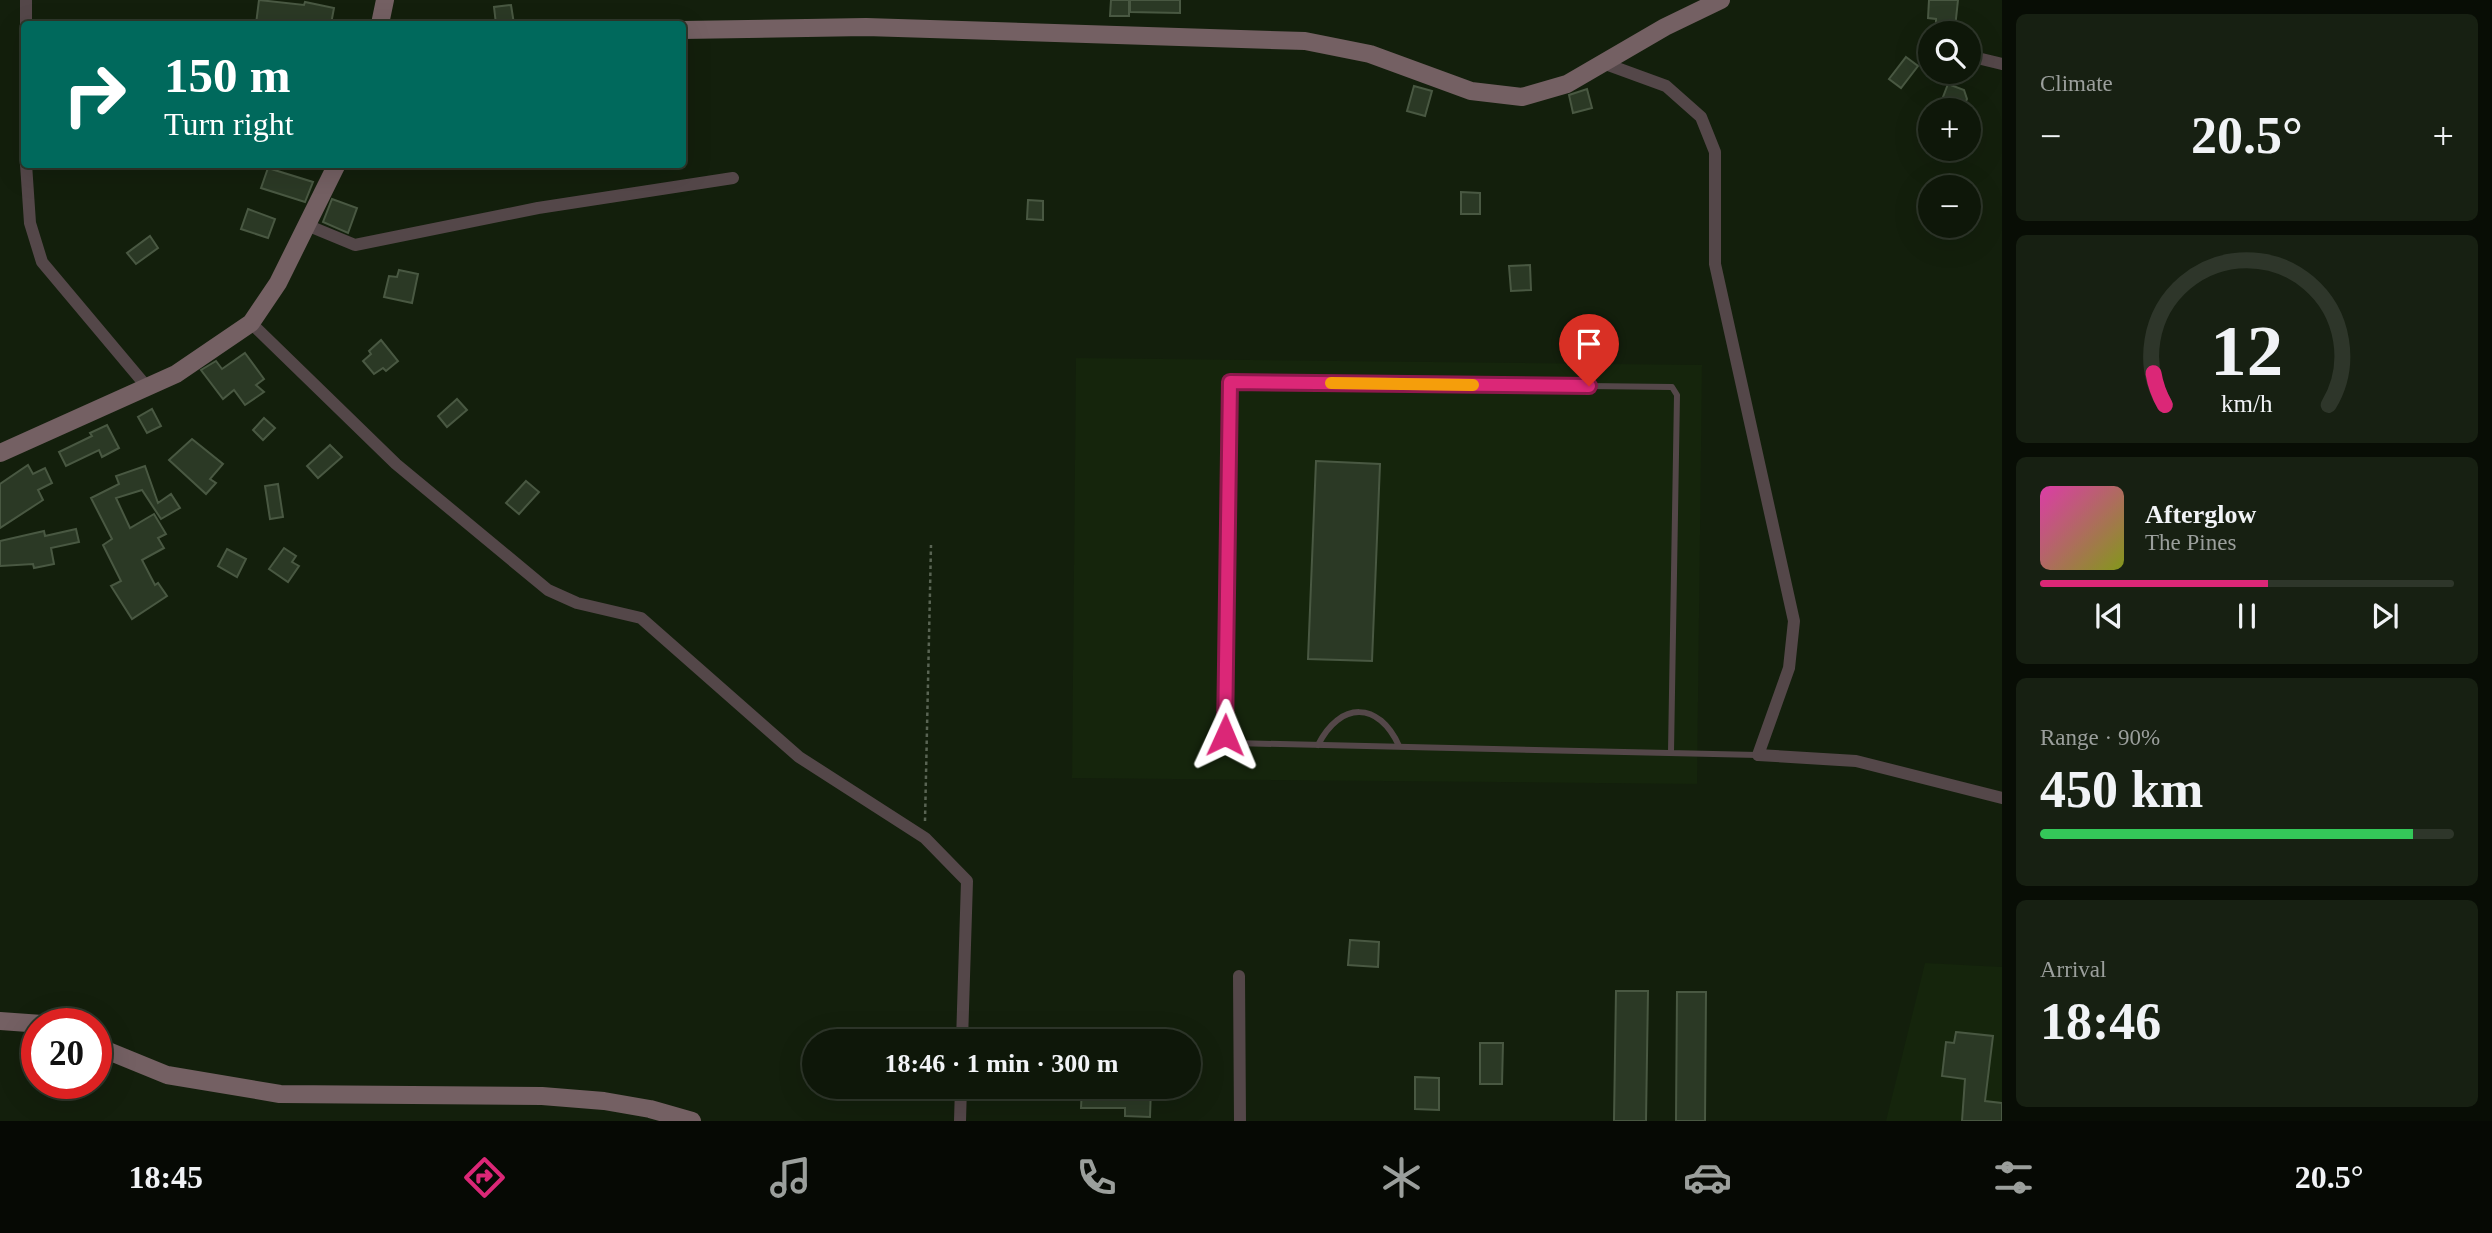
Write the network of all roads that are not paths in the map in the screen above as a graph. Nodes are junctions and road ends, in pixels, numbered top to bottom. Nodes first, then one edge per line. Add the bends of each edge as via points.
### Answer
1 (26, 0) edge
2 (385, 0) edge
3 (1721, 0) edge
4 (26, 21) edge
5 (381, 21) edge
6 (686, 30) edge
7 (1981, 59) edge
8 (1603, 63) junction
9 (2002, 64) edge
10 (26, 168) edge
11 (335, 168) edge
12 (733, 178) dead end
13 (309, 226) junction
14 (251, 323) junction
15 (148, 387) junction
16 (0, 453) edge
17 (1318, 745) junction
18 (1399, 746) junction
19 (1671, 752) junction
20 (1758, 755) junction
21 (2002, 798) edge
22 (1239, 976) dead end
23 (0, 1021) edge
24 (21, 1022) edge
25 (962, 1029) edge
26 (112, 1053) edge
27 (961, 1099) edge
28 (692, 1121) edge
29 (960, 1121) edge
30 (1240, 1121) edge

1 - 4 street
2 - 5 main road
3 - 8 main road
6 - 8 main road via 866,27 1305,41 1370,54 1471,91 1522,97 1567,84
7 - 9 street
8 - 20 street via 1666,86 1701,117 1714,152 1715,264 1794,621 1789,668
10 - 15 street via 30,223 42,262
11 - 13 main road
12 - 13 street via 525,210 355,245
13 - 14 main road
14 - 15 main road via 176,374
14 - 25 street via 396,464 548,590 577,603 641,618 799,757 925,838 967,881
15 - 16 main road
17 - 18 lane
17 - 18 lane via 1332,721 1359,712 1387,723
17 - 19 lane via 1233,743 1225,735 1230,382 1672,387 1677,395
18 - 19 lane
19 - 20 lane
20 - 21 street via 1856,761
22 - 30 street
23 - 24 main road
26 - 28 main road via 167,1075 280,1094 542,1096 604,1101
27 - 29 street

